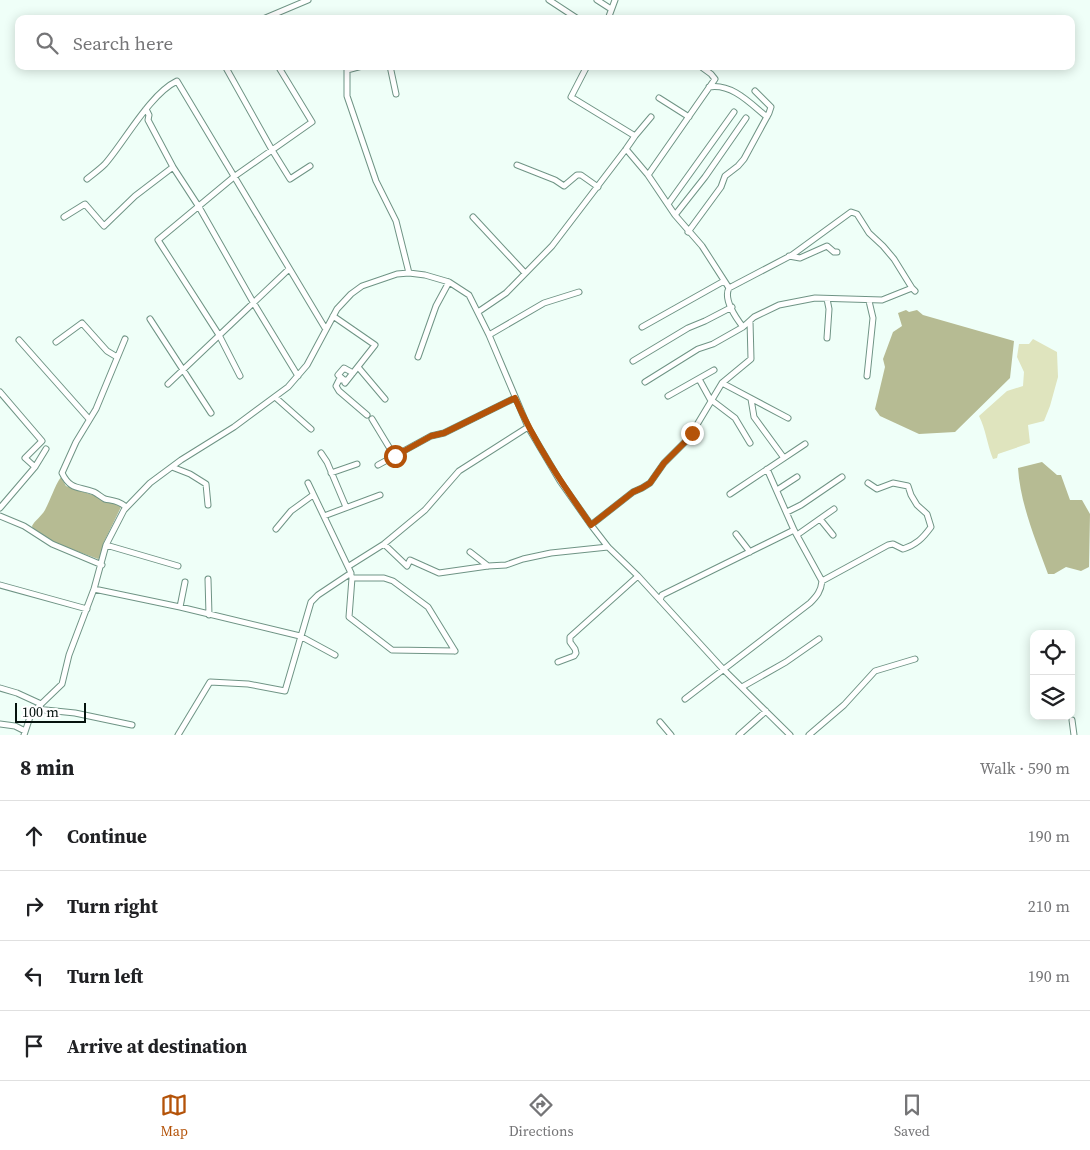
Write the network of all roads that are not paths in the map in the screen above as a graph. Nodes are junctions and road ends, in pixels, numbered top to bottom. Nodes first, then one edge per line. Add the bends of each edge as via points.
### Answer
1 (308, 0) edge
2 (549, 0) edge
3 (597, 0) edge
4 (615, 0) edge
5 (611, 9) junction
6 (272, 15) edge
7 (572, 15) edge
8 (609, 15) edge
9 (227, 70) edge
10 (280, 70) edge
11 (347, 70) edge
12 (391, 70) edge
13 (585, 70) edge
14 (705, 70) edge
15 (709, 88) junction
16 (754, 91) dead end
17 (396, 94) dead end
18 (659, 98) dead end
19 (146, 109) junction
20 (734, 112) dead end
21 (689, 116) junction
22 (767, 117) junction
23 (651, 118) dead end
24 (746, 118) dead end
25 (635, 136) junction
26 (272, 150) junction
27 (626, 150) junction
28 (517, 165) dead end
29 (310, 166) dead end
30 (173, 167) junction
31 (648, 175) junction
32 (235, 176) junction
33 (87, 180) dead end
34 (598, 187) junction
35 (668, 204) junction
36 (198, 207) junction
37 (675, 215) junction
38 (64, 217) dead end
39 (474, 217) dead end
40 (688, 232) junction
41 (838, 252) dead end
42 (788, 256) junction
43 (289, 269) junction
44 (409, 273) junction
45 (525, 273) junction
46 (724, 281) junction
47 (449, 282) junction
48 (729, 288) junction
49 (579, 292) dead end
50 (827, 299) junction
51 (869, 300) junction
52 (253, 302) junction
53 (732, 307) junction
54 (478, 312) junction
55 (333, 316) junction
56 (150, 319) dead end
57 (750, 321) junction
58 (642, 327) dead end
59 (743, 327) junction
60 (326, 328) junction
61 (489, 335) junction
62 (218, 336) junction
63 (827, 338) dead end
64 (125, 339) dead end
65 (19, 340) dead end
66 (56, 342) dead end
67 (117, 357) junction
68 (418, 358) dead end
69 (633, 361) dead end
70 (358, 367) junction
71 (182, 370) junction
72 (714, 370) dead end
73 (353, 373) junction
74 (240, 376) dead end
75 (298, 376) junction
76 (867, 376) dead end
77 (699, 379) junction
78 (346, 382) junction
79 (645, 382) dead end
80 (722, 383) junction
81 (168, 384) dead end
82 (0, 392) edge
83 (668, 396) dead end
84 (275, 397) junction
85 (515, 398) junction
86 (384, 399) dead end
87 (713, 399) junction
88 (751, 399) junction
89 (212, 413) dead end
90 (367, 415) dead end
91 (788, 418) dead end
92 (88, 419) junction
93 (372, 419) dead end
94 (528, 427) junction
95 (311, 429) dead end
96 (750, 443) dead end
97 (805, 444) dead end
98 (46, 450) dead end
99 (321, 454) dead end
100 (395, 456) junction
101 (784, 458) junction
102 (357, 464) dead end
103 (378, 464) dead end
104 (35, 467) junction
105 (172, 467) junction
106 (767, 469) junction
107 (331, 473) junction
108 (797, 477) dead end
109 (842, 477) dead end
110 (308, 483) dead end
111 (868, 483) dead end
112 (777, 490) junction
113 (730, 494) dead end
114 (313, 495) junction
115 (380, 495) dead end
116 (208, 505) dead end
117 (126, 507) junction
118 (346, 507) junction
119 (0, 508) edge
120 (834, 509) dead end
121 (787, 512) junction
122 (0, 516) edge
123 (324, 516) junction
124 (820, 519) junction
125 (591, 525) junction
126 (276, 529) dead end
127 (796, 532) junction
128 (736, 534) dead end
129 (833, 534) dead end
130 (384, 544) junction
131 (106, 545) junction
132 (608, 547) junction
133 (470, 552) dead end
134 (750, 552) junction
135 (102, 565) junction
136 (178, 566) dead end
137 (349, 566) junction
138 (488, 566) junction
139 (352, 575) junction
140 (638, 576) junction
141 (208, 579) dead end
142 (822, 581) junction
143 (185, 582) dead end
144 (0, 585) edge
145 (94, 589) junction
146 (660, 600) junction
147 (180, 607) junction
148 (87, 610) junction
149 (209, 615) junction
150 (300, 636) junction
151 (818, 639) dead end
152 (335, 656) dead end
153 (915, 659) dead end
154 (558, 662) dead end
155 (723, 670) junction
156 (742, 687) junction
157 (0, 688) edge
158 (686, 699) dead end
159 (41, 704) junction
160 (36, 709) junction
161 (766, 711) junction
162 (1072, 720) dead end
163 (660, 722) dead end
164 (0, 724) edge
165 (132, 725) dead end
166 (24, 733) edge
167 (178, 735) edge
168 (670, 735) edge
169 (738, 735) edge
170 (790, 735) edge
171 (809, 735) edge
172 (1074, 735) edge

1 - 6 street
2 - 7 street
3 - 5 street
4 - 5 street
5 - 8 street
9 - 26 street
10 - 26 street via 312,122
11 - 44 street via 347,96 364,152 396,221
12 - 17 street
13 - 25 street via 571,97
14 - 15 street via 715,79
15 - 21 street
15 - 22 street via 717,86 737,93
16 - 22 street via 771,107
18 - 21 street
19 - 30 street via 148,120
19 - 32 street via 169,84 177,81
19 - 33 street via 104,165
20 - 35 street
21 - 31 street
22 - 40 street via 744,158 725,176 721,187
23 - 25 street
24 - 37 street
25 - 27 street
26 - 29 street via 290,179
26 - 32 street
27 - 31 street
27 - 34 street
28 - 34 street via 564,186 580,175
30 - 36 street
30 - 38 street via 135,196 104,226 85,204
31 - 35 street
32 - 36 street
32 - 43 street
34 - 45 street via 552,246
35 - 37 street
36 - 52 street
36 - 62 street via 158,240
37 - 40 street
39 - 45 street
40 - 46 street via 702,246
41 - 42 street via 827,246 800,258
42 - 48 street
42 - 51 street via 854,212 894,259 913,290 882,300
43 - 52 street
43 - 60 street
44 - 47 street
44 - 55 street via 362,286 344,301
45 - 54 street via 506,293
46 - 48 street
46 - 58 street
47 - 54 street via 469,295
47 - 68 street via 436,306
48 - 53 street via 727,296
49 - 61 street via 544,303
50 - 51 street
50 - 57 street via 815,298 780,305
50 - 63 street
51 - 76 street via 873,318
52 - 62 street
52 - 75 street
53 - 59 street
53 - 69 street via 688,328
54 - 61 street
55 - 60 street
55 - 70 street via 375,345
56 - 71 street
57 - 59 street
57 - 80 street via 751,359
59 - 79 street via 698,349
60 - 75 street
61 - 85 street
62 - 71 street
62 - 74 street
64 - 67 street
65 - 92 street
66 - 67 street via 82,323 107,351
67 - 92 street via 96,409
70 - 73 street
70 - 86 street
71 - 81 street
71 - 89 street
72 - 77 street
73 - 78 street
73 - 78 street via 344,368 338,375
75 - 84 street
77 - 83 street
77 - 87 street
78 - 90 street via 339,380 336,386
80 - 87 street
80 - 88 street
82 - 104 street via 42,441 25,458
84 - 95 street
84 - 105 street via 234,428
85 - 94 street
85 - 100 street
87 - 96 street via 735,418
87 - 125 street via 689,438 664,463 650,483 633,492
88 - 91 street
88 - 101 street via 754,417
92 - 117 street via 62,473 71,486 105,499 117,500
93 - 100 street
94 - 125 street
94 - 130 street via 459,470 425,510
97 - 101 street
98 - 104 street
99 - 107 street
100 - 103 street
101 - 106 street
102 - 107 street
104 - 119 street
105 - 116 street via 206,484
105 - 117 street
106 - 112 street
106 - 113 street
107 - 118 street
108 - 112 street
109 - 121 street
110 - 114 street
111 - 142 street via 877,489 893,483 908,486 917,505 927,514 930,527 913,546 903,549 888,545
112 - 121 street
114 - 123 street
114 - 126 street
115 - 118 street
117 - 131 street
118 - 123 street
120 - 124 street
121 - 127 street
122 - 135 street via 24,526 52,544
123 - 137 street
124 - 127 street
124 - 129 street
125 - 132 street
127 - 134 street
127 - 142 street
128 - 134 street
130 - 137 street
130 - 138 street via 406,566 410,560 439,573
131 - 135 street
131 - 136 street
132 - 138 street via 551,553 506,565
132 - 140 street
133 - 138 street
134 - 146 street via 662,595
135 - 145 street
137 - 139 street
139 - 139 street via 393,581 428,607 455,651 392,650 349,617
139 - 150 street via 311,602
140 - 146 street
140 - 154 street via 570,637 576,653
141 - 149 street
142 - 155 street via 818,596
143 - 147 street
144 - 148 street
145 - 147 street
145 - 148 street
146 - 155 street
147 - 149 street
148 - 159 street via 62,684
149 - 150 street
150 - 152 street
150 - 167 street via 285,691 248,684 210,682
151 - 156 street
153 - 171 street via 874,671 844,705
155 - 156 street
155 - 158 street
156 - 161 street
157 - 159 street
159 - 160 street
160 - 165 street via 76,713
160 - 166 street
161 - 169 street
161 - 170 street
162 - 172 street
163 - 168 street
164 - 166 street via 15,726

